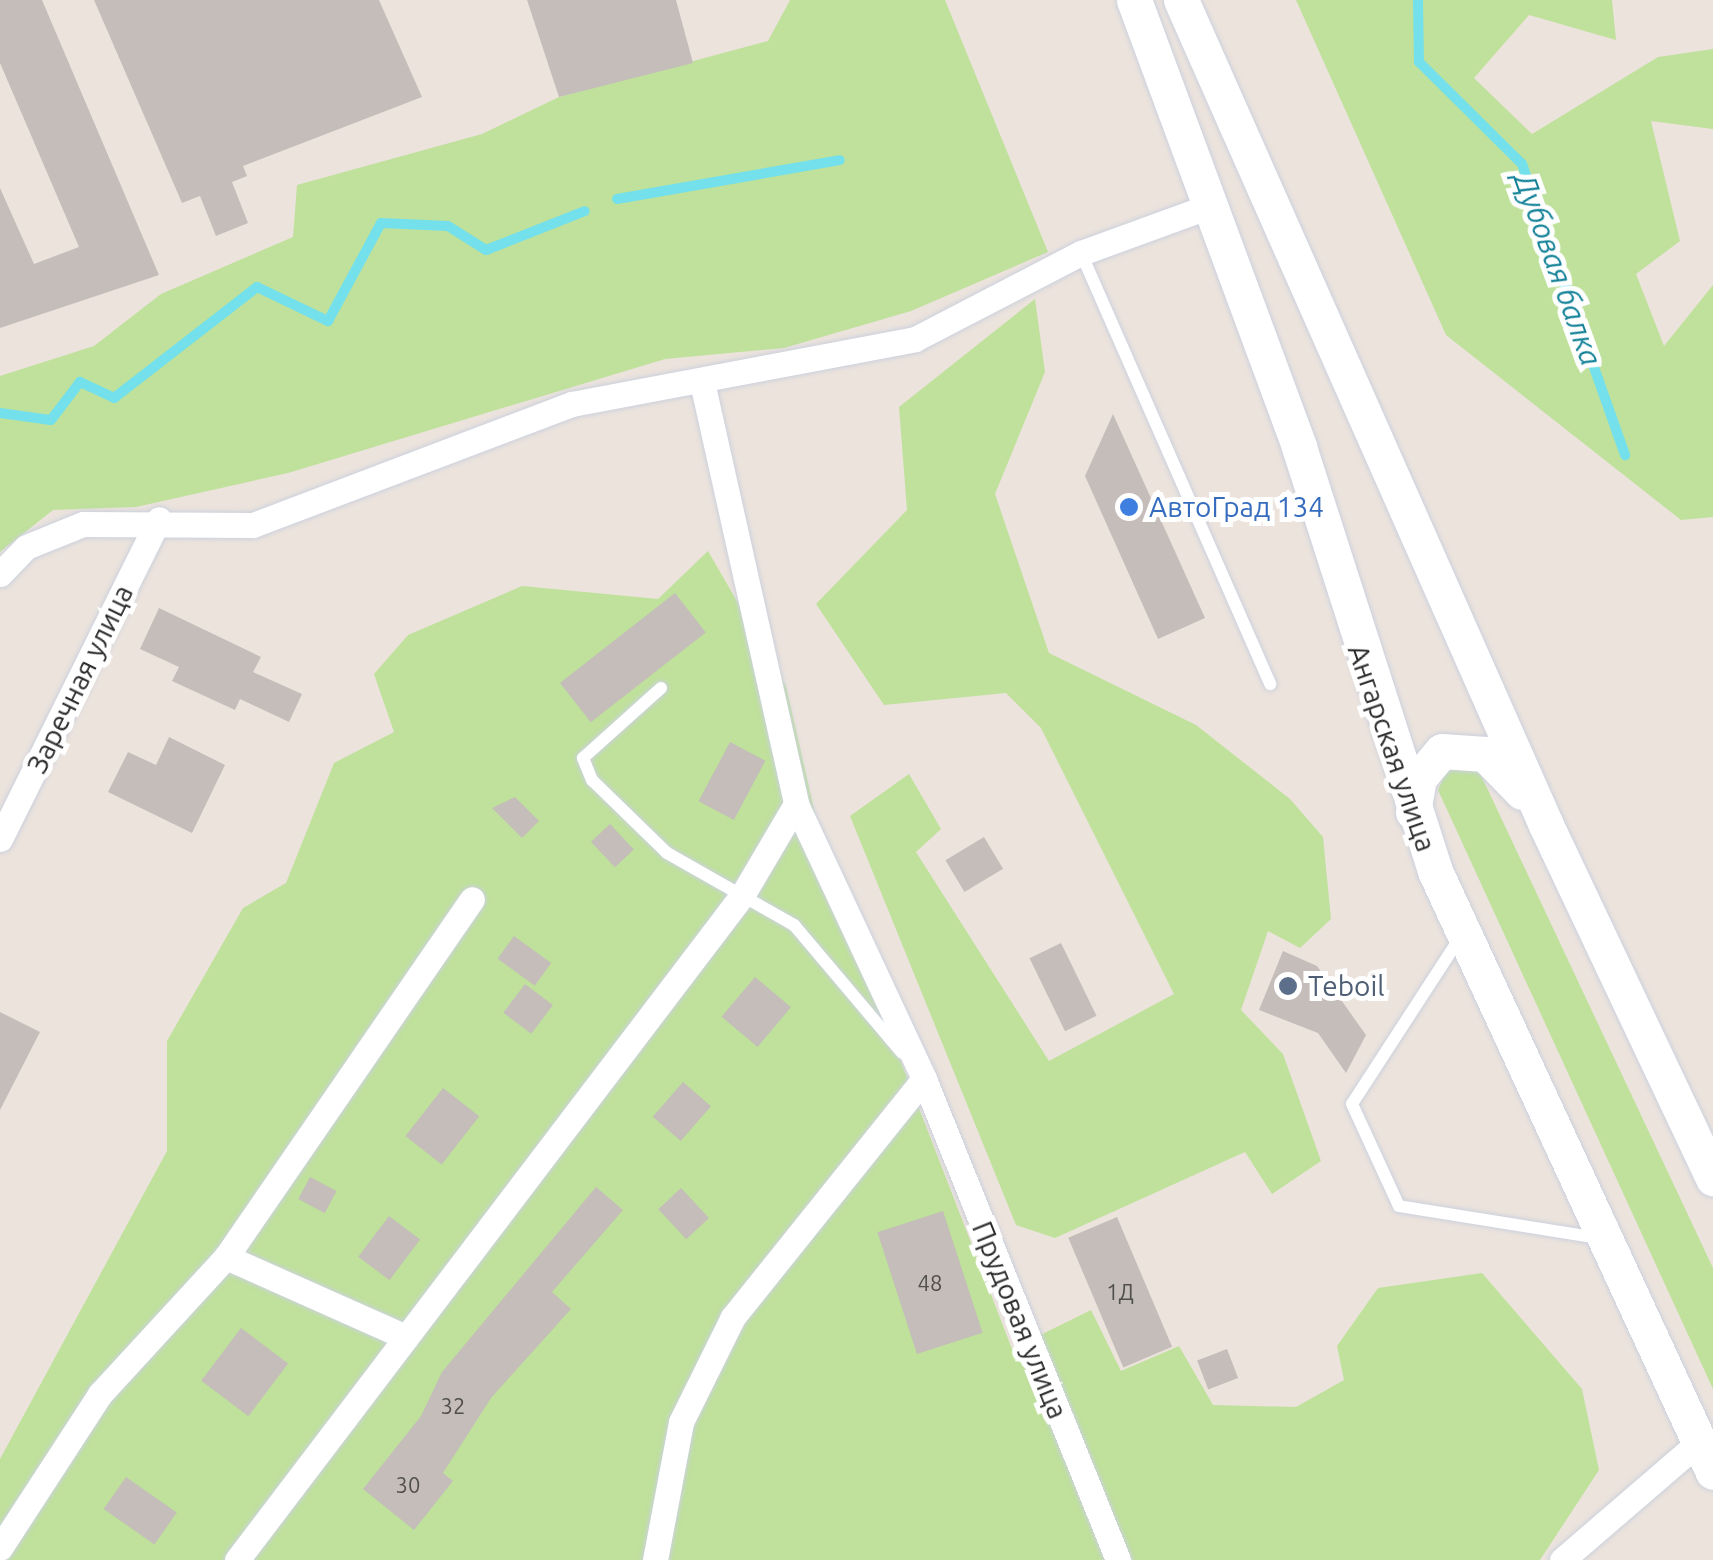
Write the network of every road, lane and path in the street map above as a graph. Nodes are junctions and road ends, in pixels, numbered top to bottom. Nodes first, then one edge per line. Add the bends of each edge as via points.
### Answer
1 (1134, 0) edge
2 (1181, 0) edge
3 (1210, 206) junction
4 (1081, 252) junction
5 (702, 382) junction
6 (159, 519) junction
7 (0, 574) edge
8 (1270, 684) dead end
9 (661, 688) dead end
10 (796, 804) junction
11 (1413, 814) junction
12 (1546, 825) junction
13 (0, 839) edge
14 (743, 894) junction
15 (472, 898) dead end
16 (1462, 934) junction
17 (924, 1079) junction
18 (1713, 1178) edge
19 (1607, 1239) junction
20 (226, 1257) junction
21 (406, 1337) junction
22 (1706, 1457) edge
23 (0, 1548) edge
24 (236, 1560) edge
25 (655, 1560) edge
26 (1118, 1560) edge
27 (1562, 1560) edge

1 - 3 main road, Ангарская улица
2 - 12 main road
3 - 4 street
3 - 11 main road, Ангарская улица via 1299,447
4 - 5 street via 915,339
4 - 8 lane
5 - 6 street via 572,404 253,525
5 - 10 street, Прудовая улица
6 - 7 street via 52,534
6 - 13 street, Заречная улица
9 - 14 lane via 582,758 592,780 667,853
10 - 14 street
10 - 17 street, Прудовая улица
11 - 12 main road via 1429,760 1457,750 1500,763
11 - 16 main road, Ангарская улица
12 - 18 main road
14 - 17 lane via 794,925
14 - 21 street
15 - 20 street
16 - 19 main road, Ангарская улица
16 - 19 lane via 1352,1104 1399,1206
17 - 25 street via 733,1317 681,1422
17 - 26 street, Прудовая улица
19 - 22 main road, Ангарская улица
20 - 21 street
20 - 23 street via 100,1394
21 - 24 street
22 - 27 street

